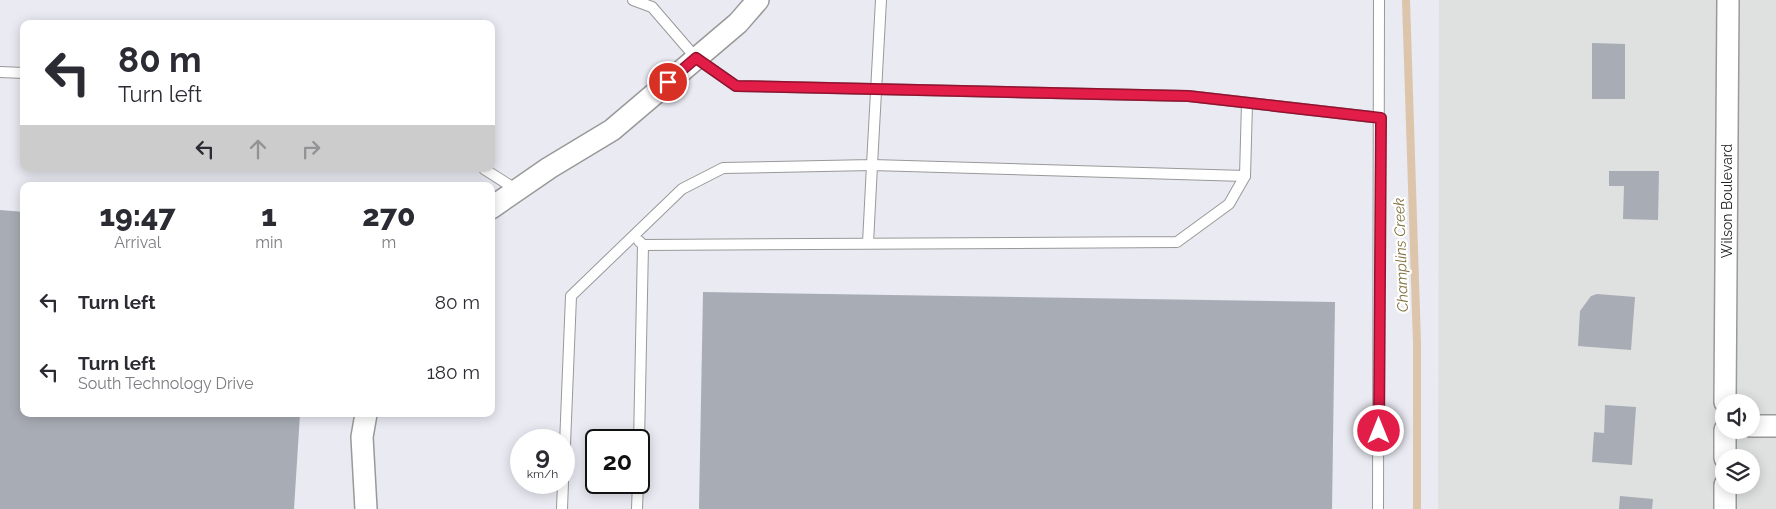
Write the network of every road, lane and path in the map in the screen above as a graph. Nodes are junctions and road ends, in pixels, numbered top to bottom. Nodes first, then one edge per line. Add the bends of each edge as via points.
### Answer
1 (633, 0) edge
2 (758, 0) edge
3 (881, 0) edge
4 (1379, 0) edge
5 (1728, 0) edge
6 (696, 58) junction
7 (0, 72) edge
8 (20, 73) edge
9 (876, 90) junction
10 (1247, 103) junction
11 (1381, 118) junction
12 (872, 165) junction
13 (489, 172) edge
14 (1245, 176) junction
15 (517, 190) junction
16 (495, 205) edge
17 (634, 237) junction
18 (868, 244) junction
19 (643, 245) junction
20 (1725, 394) edge
21 (365, 417) edge
22 (1760, 426) edge
23 (1776, 426) edge
24 (566, 429) edge
25 (639, 429) edge
26 (563, 494) edge
27 (638, 494) edge
28 (1725, 494) edge
29 (366, 509) edge
30 (562, 509) edge
31 (637, 509) edge
32 (1378, 509) edge
33 (1725, 509) edge

1 - 6 lane via 652,7
2 - 6 street via 738,23
3 - 9 lane
4 - 11 lane
5 - 20 street, Wilson Boulevard
6 - 9 lane via 736,86
6 - 15 street via 612,130
7 - 8 lane
9 - 10 lane via 1188,96
9 - 12 lane
10 - 11 lane
10 - 14 lane
11 - 32 lane
12 - 14 lane
12 - 17 lane via 723,168 682,189
12 - 18 lane
13 - 15 lane
14 - 18 lane via 1229,204 1177,242
15 - 16 street
17 - 19 lane
17 - 24 lane via 572,296
18 - 19 lane
19 - 25 lane
21 - 29 street via 362,437
22 - 23 street
26 - 30 lane
27 - 31 lane
28 - 33 street

